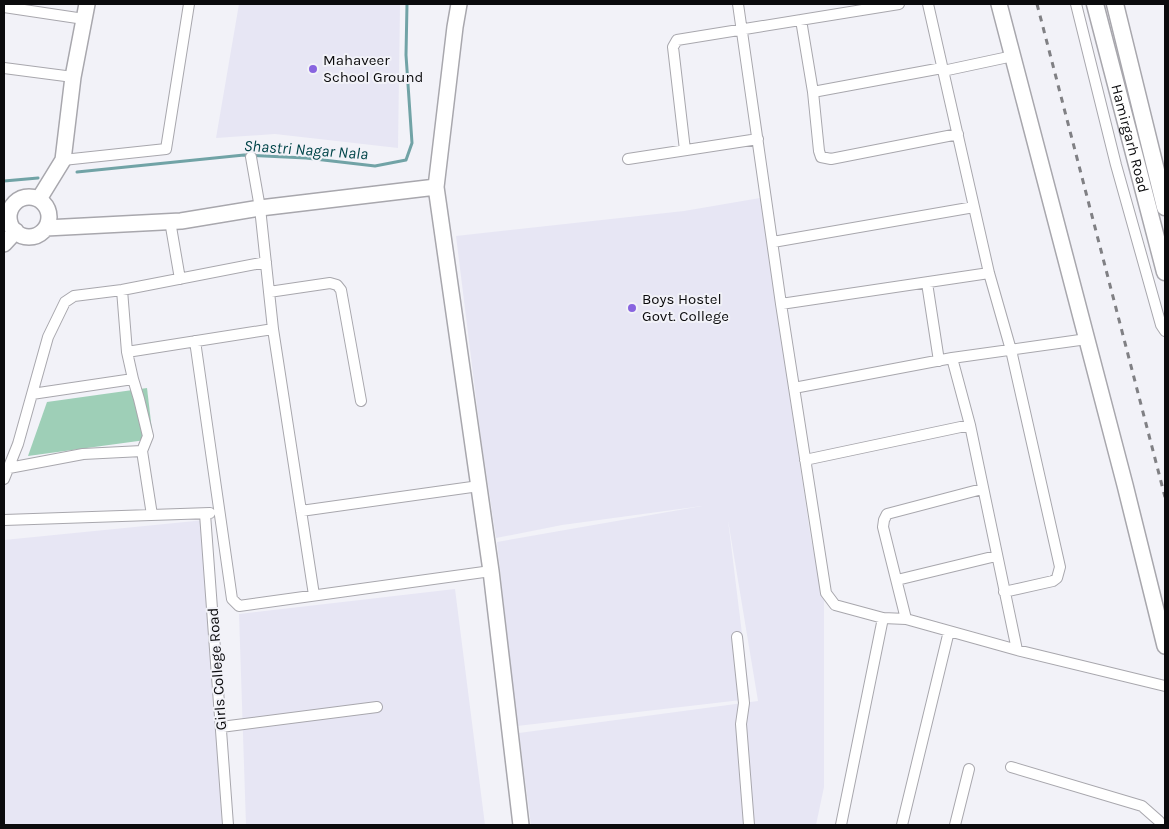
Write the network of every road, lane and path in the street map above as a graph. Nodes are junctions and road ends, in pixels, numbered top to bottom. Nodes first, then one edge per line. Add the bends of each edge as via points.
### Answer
1 (87, 4) edge
2 (190, 4) edge
3 (459, 4) edge
4 (738, 4) edge
5 (899, 4) edge
6 (928, 4) edge
7 (999, 4) edge
8 (1076, 4) edge
9 (1095, 4) edge
10 (1115, 4) edge
11 (4, 7) edge
12 (84, 19) junction
13 (801, 20) junction
14 (741, 30) junction
15 (1013, 56) junction
16 (4, 68) edge
17 (942, 69) junction
18 (73, 77) junction
19 (813, 92) junction
20 (958, 134) junction
21 (758, 139) junction
22 (685, 150) junction
23 (251, 157) dead end
24 (628, 159) dead end
25 (63, 160) junction
26 (436, 187) junction
27 (39, 199) junction
28 (974, 207) junction
29 (1165, 207) edge
30 (260, 208) junction
31 (170, 221) junction
32 (46, 228) junction
33 (16, 231) junction
34 (773, 242) junction
35 (4, 244) edge
36 (266, 262) junction
37 (989, 272) junction
38 (1165, 272) edge
39 (180, 279) junction
40 (927, 282) junction
41 (122, 290) junction
42 (269, 292) junction
43 (781, 304) junction
44 (273, 329) junction
45 (1165, 331) edge
46 (1087, 339) junction
47 (195, 341) junction
48 (1011, 350) junction
49 (128, 352) junction
50 (952, 358) junction
51 (939, 360) junction
52 (133, 379) junction
53 (794, 388) junction
54 (32, 394) junction
55 (361, 401) dead end
56 (970, 425) junction
57 (142, 451) junction
58 (805, 460) junction
59 (9, 468) junction
60 (4, 480) edge
61 (479, 486) junction
62 (982, 489) junction
63 (301, 511) junction
64 (219, 513) junction
65 (205, 514) junction
66 (152, 515) junction
67 (4, 520) edge
68 (996, 556) junction
69 (491, 571) junction
70 (897, 580) junction
71 (1004, 592) junction
72 (314, 595) junction
73 (883, 618) junction
74 (906, 619) junction
75 (949, 631) junction
76 (737, 637) dead end
77 (1165, 646) edge
78 (1016, 650) junction
79 (1165, 686) edge
80 (377, 707) dead end
81 (221, 727) junction
82 (1011, 768) dead end
83 (969, 769) dead end
84 (228, 825) edge
85 (521, 825) edge
86 (749, 825) edge
87 (841, 825) edge
88 (902, 825) edge
89 (955, 825) edge
90 (1161, 825) edge

1 - 12 street
2 - 25 street via 166,149
3 - 26 street
4 - 14 street
5 - 13 street
6 - 17 street
7 - 15 street
8 - 45 street via 1116,165
9 - 38 main road, Hamirgarh Road
10 - 29 main road, Hamirgarh Road
11 - 12 street
12 - 18 street
13 - 14 street
13 - 19 street
14 - 21 street
14 - 22 street via 678,40 672,47
15 - 17 street
15 - 46 street
16 - 18 street
17 - 19 street
17 - 20 street
18 - 25 street
19 - 20 street via 819,151 825,158
20 - 28 street
21 - 22 street
21 - 34 street
22 - 24 street
23 - 30 street
25 - 27 street
26 - 30 street
26 - 61 street
27 - 32 street via 48,209
27 - 33 street via 26,197 11,208 10,220
28 - 34 street
28 - 37 street
30 - 31 street
30 - 36 street
31 - 32 street
31 - 39 street
32 - 33 street via 35,236 21,235
33 - 35 street
34 - 43 street
36 - 39 street
36 - 42 street
37 - 40 street
37 - 48 street
39 - 41 street
40 - 43 street
40 - 51 street
41 - 49 street
41 - 54 street via 74,296 66,302 48,337
42 - 44 street
42 - 55 street via 330,283 338,285
43 - 53 street
44 - 47 street
44 - 63 street
46 - 48 street
46 - 77 street
47 - 49 street
47 - 64 street
48 - 50 street
48 - 71 street via 1060,568 1058,578 1053,581
49 - 52 street
50 - 51 street
50 - 56 street
51 - 53 street
52 - 54 street
52 - 57 street via 148,436
53 - 58 street
54 - 59 street
56 - 58 street
56 - 62 street
57 - 59 street via 83,454
57 - 66 street
58 - 73 street via 826,592 835,605
59 - 60 street
61 - 63 street
61 - 69 street
62 - 68 street
62 - 70 street via 887,514 884,527
63 - 72 street
64 - 65 street
64 - 72 street via 232,598 239,606
65 - 66 street
65 - 81 street, Girls College Road
66 - 67 street
68 - 70 street
68 - 71 street
69 - 72 street
69 - 85 street
70 - 74 street
71 - 78 street
73 - 74 street
73 - 87 street
74 - 75 street
75 - 78 street
75 - 88 street
76 - 86 street via 744,703 741,724
78 - 79 street
80 - 81 street
81 - 84 street, Girls College Road
82 - 90 street via 1142,806
83 - 89 street

